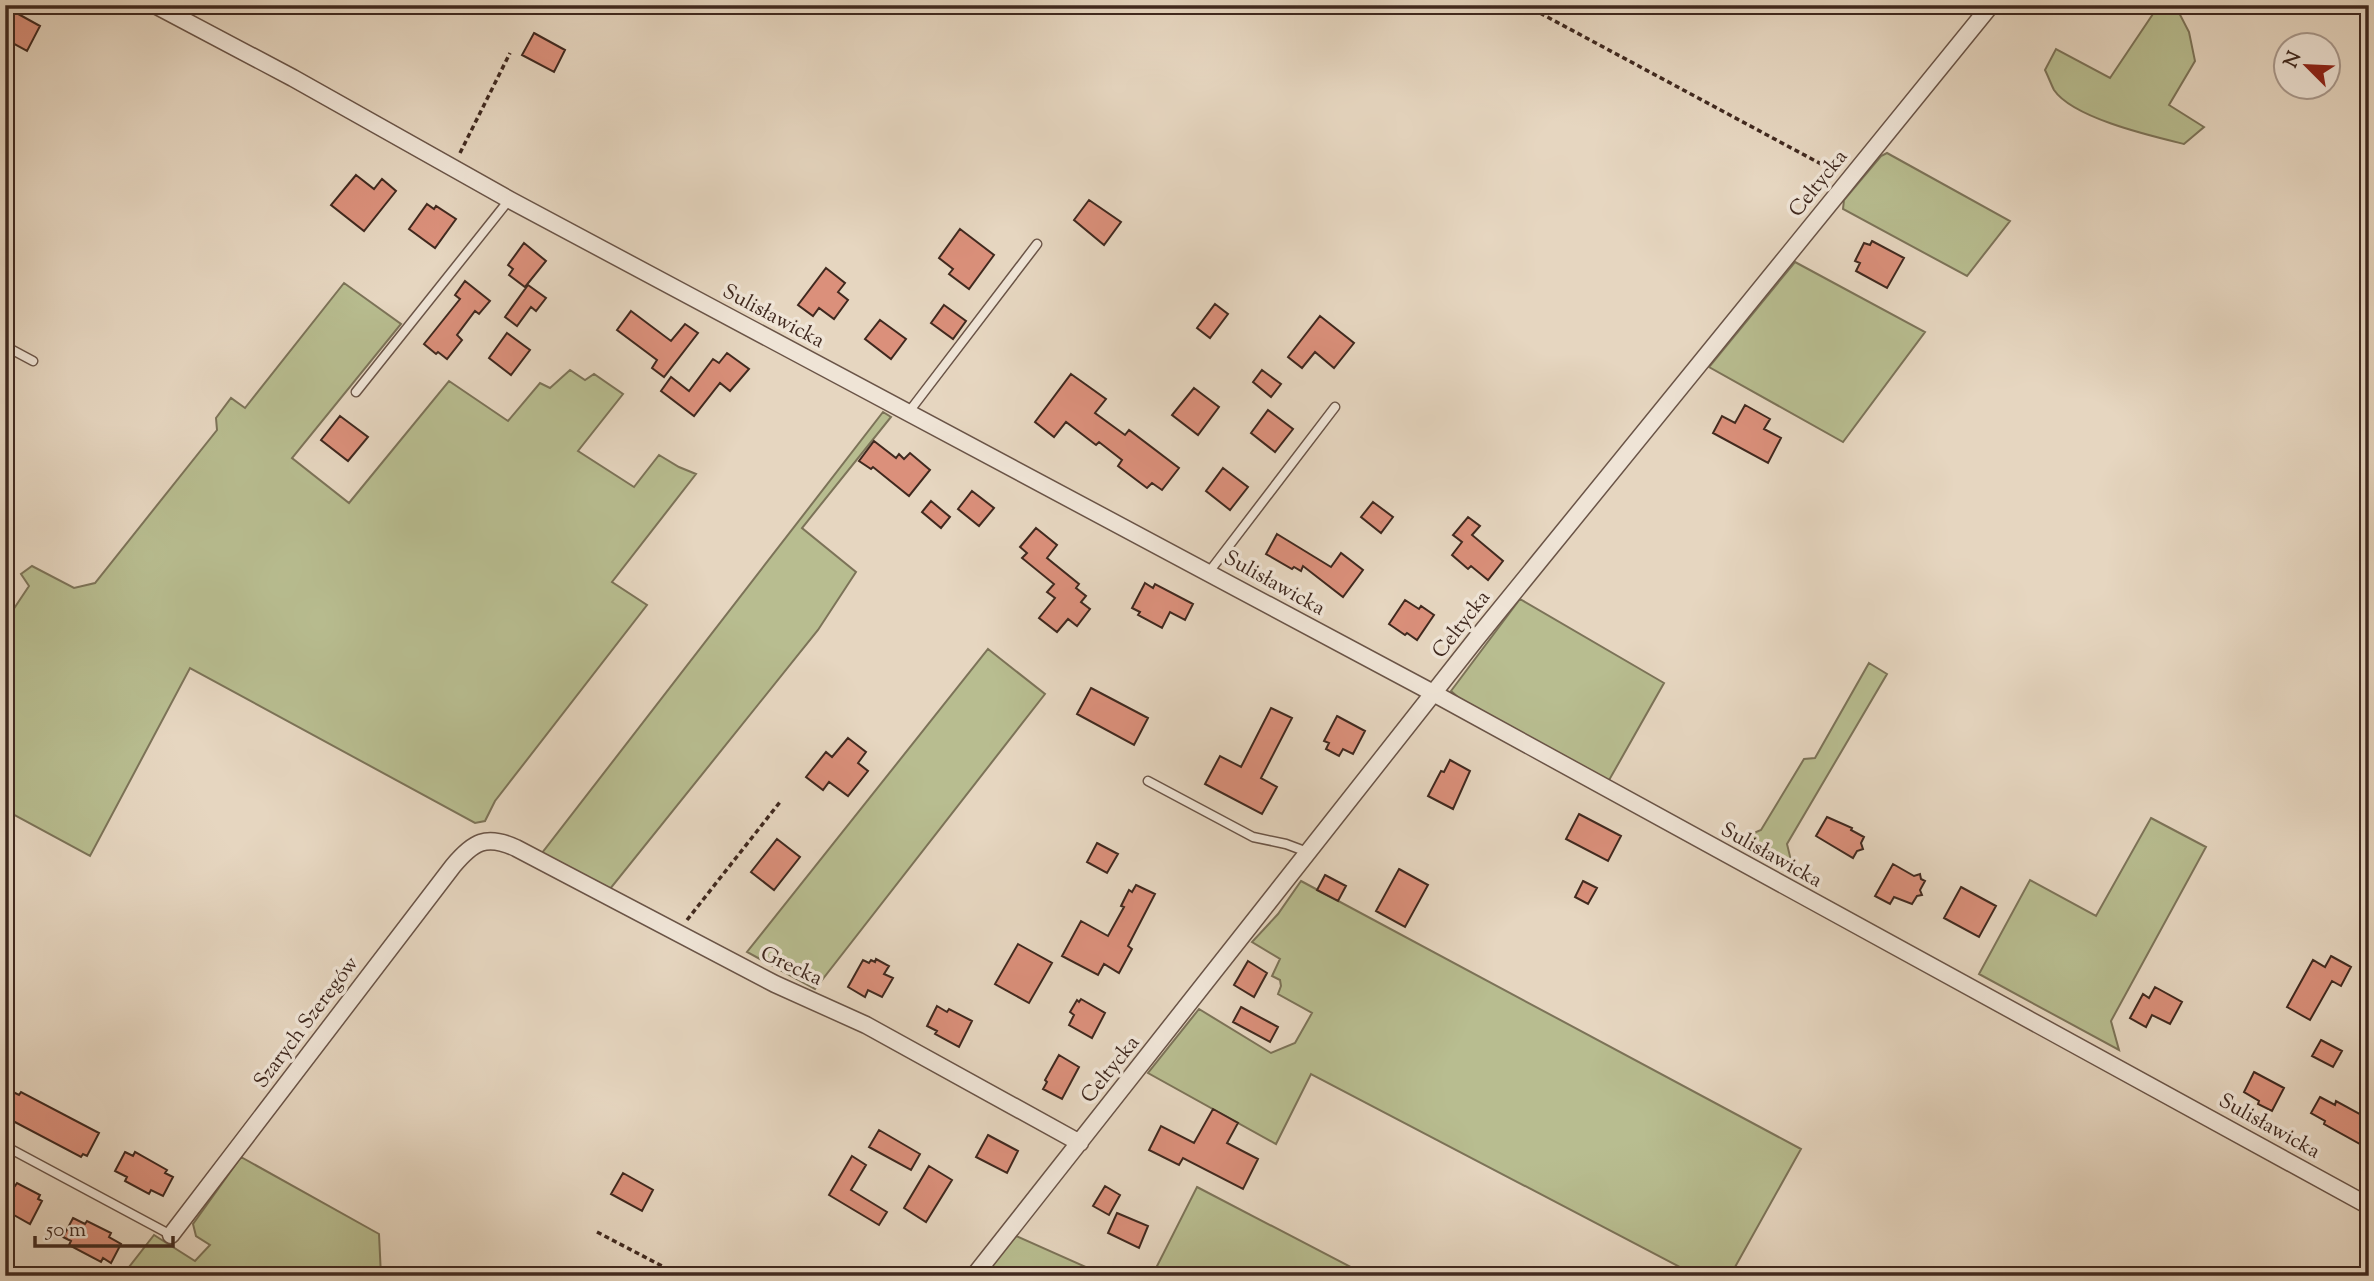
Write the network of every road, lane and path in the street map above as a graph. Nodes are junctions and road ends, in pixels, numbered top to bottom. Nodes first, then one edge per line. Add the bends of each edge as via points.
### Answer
1 (155, 5) edge
2 (1525, 5) edge
3 (1991, 5) edge
4 (510, 53) dead end
5 (453, 167) junction
6 (1850, 180) junction
7 (510, 200) junction
8 (1037, 244) dead end
9 (5, 346) edge
10 (33, 361) dead end
11 (356, 392) dead end
12 (1335, 407) dead end
13 (908, 413) junction
14 (1209, 572) junction
15 (1435, 694) junction
16 (1148, 780) dead end
17 (780, 802) dead end
18 (481, 842) joint
19 (1310, 853) junction
20 (678, 934) junction
21 (1080, 1143) junction
22 (5, 1146) edge
23 (2369, 1206) edge
24 (597, 1232) dead end
25 (171, 1235) joint
26 (681, 1276) edge
27 (974, 1276) edge

1 - 5 street, Sulisławicka
2 - 6 path
3 - 6 street, Celtycka
4 - 5 path
5 - 7 street, Sulisławicka
6 - 15 street, Celtycka
7 - 11 lane
7 - 13 street, Sulisławicka
8 - 13 lane
9 - 10 lane
12 - 14 lane
13 - 14 street, Sulisławicka
14 - 15 street, Sulisławicka
15 - 19 street, Celtycka
15 - 23 street, Sulisławicka
16 - 19 lane via 1253,837
17 - 20 path
18 - 20 street, Grecka via 499,841 516,848
18 - 25 street, Szarych Szeregów via 472,845 453,866
19 - 21 street, Celtycka
20 - 21 street, Grecka via 866,1025
21 - 27 street, Celtycka
22 - 25 lane
24 - 26 path

